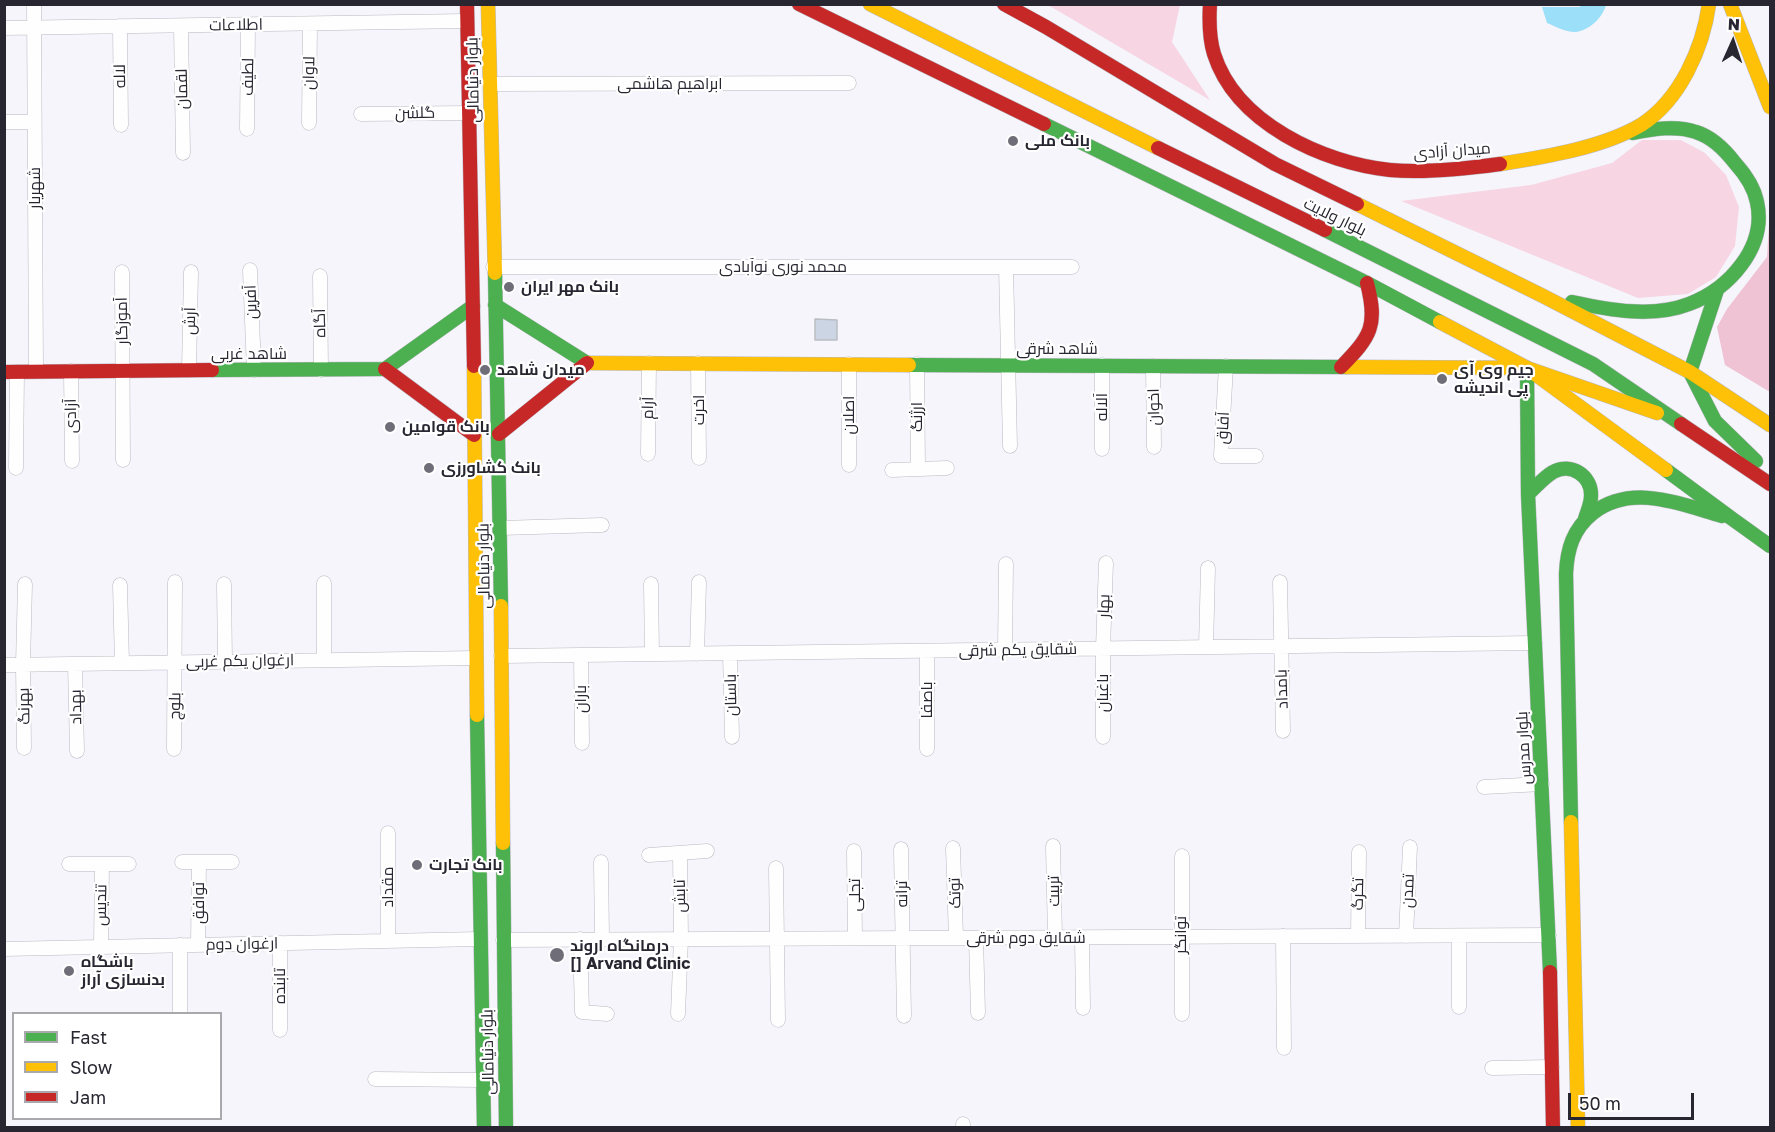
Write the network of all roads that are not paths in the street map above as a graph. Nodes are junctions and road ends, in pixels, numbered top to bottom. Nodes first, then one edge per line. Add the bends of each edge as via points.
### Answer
1 (34, 4) edge
2 (467, 4) edge
3 (488, 4) edge
4 (799, 4) edge
5 (870, 4) edge
6 (1004, 4) edge
7 (1210, 4) edge
8 (1709, 4) edge
9 (1730, 4) edge
10 (467, 21) junction
11 (310, 24) junction
12 (249, 25) junction
13 (120, 26) junction
14 (181, 26) junction
15 (4, 28) edge
16 (34, 28) junction
17 (849, 83) dead end
18 (490, 84) junction
19 (1770, 107) edge
20 (470, 113) junction
21 (361, 114) dead end
22 (4, 122) edge
23 (34, 122) junction
24 (309, 123) dead end
25 (120, 125) dead end
26 (247, 129) dead end
27 (1620, 135) junction
28 (183, 153) dead end
29 (493, 267) junction
30 (1006, 267) junction
31 (1072, 267) dead end
32 (250, 270) dead end
33 (122, 272) dead end
34 (191, 272) dead end
35 (320, 276) dead end
36 (1367, 283) junction
37 (1717, 290) junction
38 (1543, 296) junction
39 (495, 305) junction
40 (473, 306) junction
41 (587, 363) junction
42 (649, 363) junction
43 (698, 363) junction
44 (849, 364) junction
45 (917, 364) junction
46 (1010, 365) junction
47 (1102, 365) junction
48 (1153, 366) junction
49 (1226, 366) junction
50 (1341, 367) junction
51 (1527, 368) junction
52 (385, 369) junction
53 (189, 370) junction
54 (254, 370) junction
55 (321, 370) junction
56 (36, 371) junction
57 (71, 371) junction
58 (123, 371) junction
59 (10, 372) edge
60 (1690, 372) junction
61 (1676, 420) junction
62 (1770, 425) edge
63 (499, 434) junction
64 (474, 435) junction
65 (1010, 446) dead end
66 (1154, 447) dead end
67 (1102, 449) dead end
68 (648, 454) dead end
69 (1256, 456) dead end
70 (699, 458) dead end
71 (123, 460) dead end
72 (72, 461) dead end
73 (849, 465) dead end
74 (16, 468) dead end
75 (947, 468) dead end
76 (918, 469) junction
77 (892, 470) dead end
78 (1770, 475) edge
79 (1770, 484) edge
80 (1528, 494) junction
81 (1731, 518) junction
82 (1584, 519) junction
83 (602, 525) dead end
84 (500, 528) junction
85 (1770, 546) edge
86 (1106, 562) dead end
87 (1006, 564) dead end
88 (1208, 568) dead end
89 (175, 582) dead end
90 (699, 582) dead end
91 (1280, 582) dead end
92 (324, 583) dead end
93 (25, 584) dead end
94 (224, 584) dead end
95 (651, 584) dead end
96 (120, 585) dead end
97 (1535, 643) junction
98 (1280, 646) junction
99 (1206, 647) junction
100 (1102, 648) junction
101 (1005, 650) junction
102 (927, 651) junction
103 (730, 653) junction
104 (652, 654) junction
105 (697, 654) junction
106 (581, 655) junction
107 (501, 656) junction
108 (476, 658) junction
109 (324, 660) junction
110 (176, 662) junction
111 (225, 662) junction
112 (122, 663) junction
113 (23, 664) junction
114 (75, 664) junction
115 (4, 665) edge
116 (1283, 731) dead end
117 (732, 737) dead end
118 (1103, 737) dead end
119 (582, 743) dead end
120 (24, 748) dead end
121 (174, 749) dead end
122 (927, 749) dead end
123 (76, 751) dead end
124 (1542, 784) junction
125 (1484, 787) dead end
126 (388, 833) dead end
127 (1053, 846) dead end
128 (1410, 847) dead end
129 (953, 848) dead end
130 (901, 849) dead end
131 (707, 851) dead end
132 (854, 851) dead end
133 (1359, 852) dead end
134 (680, 853) junction
135 (649, 855) dead end
136 (1182, 856) dead end
137 (182, 862) dead end
138 (199, 862) junction
139 (232, 862) dead end
140 (601, 862) dead end
141 (69, 864) dead end
142 (102, 864) junction
143 (129, 864) dead end
144 (776, 868) dead end
145 (1549, 935) junction
146 (1283, 936) junction
147 (1358, 936) junction
148 (1406, 936) junction
149 (1459, 936) junction
150 (1054, 937) junction
151 (1082, 937) junction
152 (1181, 937) junction
153 (855, 938) junction
154 (903, 938) junction
155 (956, 938) junction
156 (976, 938) junction
157 (480, 939) junction
158 (580, 939) junction
159 (602, 939) junction
160 (681, 939) junction
161 (776, 939) junction
162 (503, 940) junction
163 (388, 941) junction
164 (280, 943) junction
165 (180, 945) junction
166 (198, 945) junction
167 (101, 947) junction
168 (4, 949) edge
169 (1459, 1007) dead end
170 (1083, 1008) dead end
171 (180, 1012) edge
172 (978, 1013) dead end
173 (607, 1014) dead end
174 (678, 1014) dead end
175 (1182, 1014) dead end
176 (904, 1016) dead end
177 (778, 1020) dead end
178 (280, 1030) dead end
179 (1284, 1048) dead end
180 (1552, 1067) junction
181 (1492, 1068) dead end
182 (375, 1079) dead end
183 (483, 1080) junction
184 (484, 1128) edge
185 (506, 1128) edge
186 (1553, 1128) edge
187 (1578, 1128) edge

1 - 16 street, شهریار
2 - 10 main road, بلوار دنیامالی
3 - 18 main road, بلوار دنیامالی
4 - 36 main road
5 - 61 main road, بلوار ولایت via 1593,364
6 - 38 main road, بلوار ولایت via 1275,164
7 - 27 main road, میدان آزادی via 1209,28 1216,62 1226,83 1285,136 1333,158 1392,170 1452,170 1516,162
8 - 27 main road, میدان آزادی via 1698,48 1685,75 1652,117
9 - 19 main road
10 - 11 street, اطلاعات
10 - 20 main road, بلوار دنیامالی
11 - 12 street, اطلاعات
11 - 24 street, لاوان
12 - 14 street, اطلاعات
12 - 26 street, لطیف
13 - 14 street, اطلاعات
13 - 16 street, اطلاعات
13 - 25 street, لاله
14 - 28 street, لقمان
15 - 16 street, اطلاعات
16 - 23 street, شهریار
17 - 18 street, ابراهیم هاشمی
18 - 29 main road, بلوار دنیامالی
20 - 21 street, گلشن
20 - 40 main road, بلوار دنیامالی
22 - 23 street
23 - 56 street, شهریار
27 - 37 main road via 1671,128 1696,132 1714,141 1743,171 1753,189 1758,224 1743,266
29 - 30 street, محمد نوری نوآبادی
29 - 39 main road, بلوار دنیامالی
30 - 31 street, محمد نوری نوآبادی
30 - 46 street
32 - 54 street, آفرین
33 - 58 street, آموزگار
34 - 53 street, آرش
35 - 55 street, آگاه
36 - 50 main road via 1374,305 1372,328
36 - 51 main road
37 - 38 main road via 1689,304 1667,309 1598,308
37 - 60 main road
38 - 60 main road, بلوار ولایت
39 - 41 main road
39 - 63 main road, بلوار دنیامالی
40 - 52 main road
40 - 64 main road, بلوار دنیامالی
41 - 42 main road, شاهد شرقی
41 - 63 main road
42 - 43 main road, شاهد شرقی
42 - 68 street, آرام
43 - 44 main road, شاهد شرقی
43 - 70 street, اخرت
44 - 45 main road, شاهد شرقی
44 - 73 street, اصلان
45 - 46 main road, شاهد شرقی
45 - 76 street, ارژنگ
46 - 47 main road, شاهد شرقی
46 - 65 street
47 - 48 main road, شاهد شرقی
47 - 67 street, آلاله
48 - 49 main road, شاهد شرقی
48 - 66 street, اخوان
49 - 50 main road, شاهد شرقی
49 - 69 street, آفاق via 1221,456
50 - 51 main road, شاهد شرقی
51 - 61 main road
51 - 80 main road, بلوار مدرس
51 - 81 main road
52 - 55 main road, شاهد غربی
52 - 64 main road
53 - 54 main road, شاهد غربی
53 - 58 main road, شاهد غربی
54 - 55 main road, شاهد غربی
56 - 57 main road, شاهد غربی
56 - 59 main road, شاهد غربی
57 - 58 main road, شاهد غربی
57 - 72 street, آزادی
58 - 71 street, آموزگار
59 - 74 street
60 - 62 main road, بلوار ولایت
60 - 78 main road via 1715,421
61 - 79 main road, بلوار ولایت
63 - 84 main road, بلوار دنیامالی
64 - 108 main road, بلوار دنیامالی
75 - 76 street
76 - 77 street
80 - 82 main road via 1553,472 1565,468 1578,471 1591,484 1592,498
80 - 97 main road, بلوار مدرس
81 - 82 main road via 1631,496 1615,499
81 - 85 main road
82 - 187 main road via 1569,542 1566,574
83 - 84 street
84 - 107 main road, بلوار دنیامالی
86 - 100 street, بهار
87 - 101 street
88 - 99 street
89 - 110 street, بلوچ
90 - 105 street
91 - 98 street, بامداد
92 - 109 street
93 - 113 street, بهرنگ
94 - 111 street
95 - 104 street
96 - 112 street
97 - 98 street, شقایق یکم شرقی
97 - 124 main road, بلوار مدرس
98 - 99 street, شقایق یکم شرقی
98 - 116 street, بامداد
99 - 100 street, شقایق یکم شرقی
100 - 101 street, شقایق یکم شرقی
100 - 118 street, باغبان
101 - 102 street, شقایق یکم شرقی
102 - 103 street, شقایق یکم شرقی
102 - 122 street, باصفا
103 - 105 street, شقایق یکم شرقی
103 - 117 street, باستان
104 - 105 street, شقایق یکم شرقی
104 - 106 street, شقایق یکم شرقی
106 - 107 street, شقایق یکم شرقی
106 - 119 street, باران
107 - 162 main road, بلوار دنیامالی
108 - 109 street, ارغوان یکم غربی
108 - 157 main road, بلوار دنیامالی
109 - 111 street, ارغوان یکم غربی
110 - 111 street, ارغوان یکم غربی
110 - 112 street, ارغوان یکم غربی
110 - 121 street, بلوچ
112 - 114 street, ارغوان یکم غربی
113 - 114 street, ارغوان یکم غربی
113 - 115 street, ارغوان یکم غربی
113 - 120 street, بهرنگ
114 - 123 street, بهداد
124 - 125 street
124 - 145 main road, بلوار مدرس
126 - 163 street, مقداد
127 - 150 street, تربیت
128 - 148 street, تمدن
129 - 155 street, توتک
130 - 154 street, ترانه
131 - 134 street
132 - 153 street, تجلی
133 - 147 street, تگرگ
134 - 135 street
134 - 160 street, تابش
136 - 152 street, توانگر
137 - 138 street
138 - 139 street
138 - 166 street, توافق
140 - 159 street
141 - 142 street
142 - 143 street
142 - 167 street, تندیس
144 - 161 street
145 - 149 street, شقایق دوم شرقی
145 - 180 main road, بلوار مدرس
146 - 147 street, شقایق دوم شرقی
146 - 152 street, شقایق دوم شرقی
146 - 179 street
147 - 148 street, شقایق دوم شرقی
148 - 149 street, شقایق دوم شرقی
149 - 169 street
150 - 151 street, شقایق دوم شرقی
150 - 156 street, شقایق دوم شرقی
151 - 152 street, شقایق دوم شرقی
151 - 170 street
152 - 175 street, توانگر
153 - 154 street, شقایق دوم شرقی
153 - 161 street, شقایق دوم شرقی
154 - 155 street, شقایق دوم شرقی
154 - 176 street, ترانه
155 - 156 street, شقایق دوم شرقی
156 - 172 street
157 - 163 street, ارغوان دوم
157 - 183 main road, بلوار دنیامالی
158 - 159 street, شقایق دوم شرقی
158 - 162 street, شقایق دوم شرقی
158 - 173 street via 582,1012
159 - 160 street, شقایق دوم شرقی
160 - 161 street, شقایق دوم شرقی
160 - 174 street, تابش
161 - 177 street
162 - 185 main road, بلوار دنیامالی
163 - 164 street, ارغوان دوم
164 - 166 street, ارغوان دوم
164 - 178 street, تابنده
165 - 166 street, ارغوان دوم
165 - 167 street, ارغوان دوم
165 - 171 street
167 - 168 street, ارغوان دوم
180 - 181 street
180 - 186 main road, بلوار مدرس
182 - 183 street
183 - 184 main road, بلوار دنیامالی

